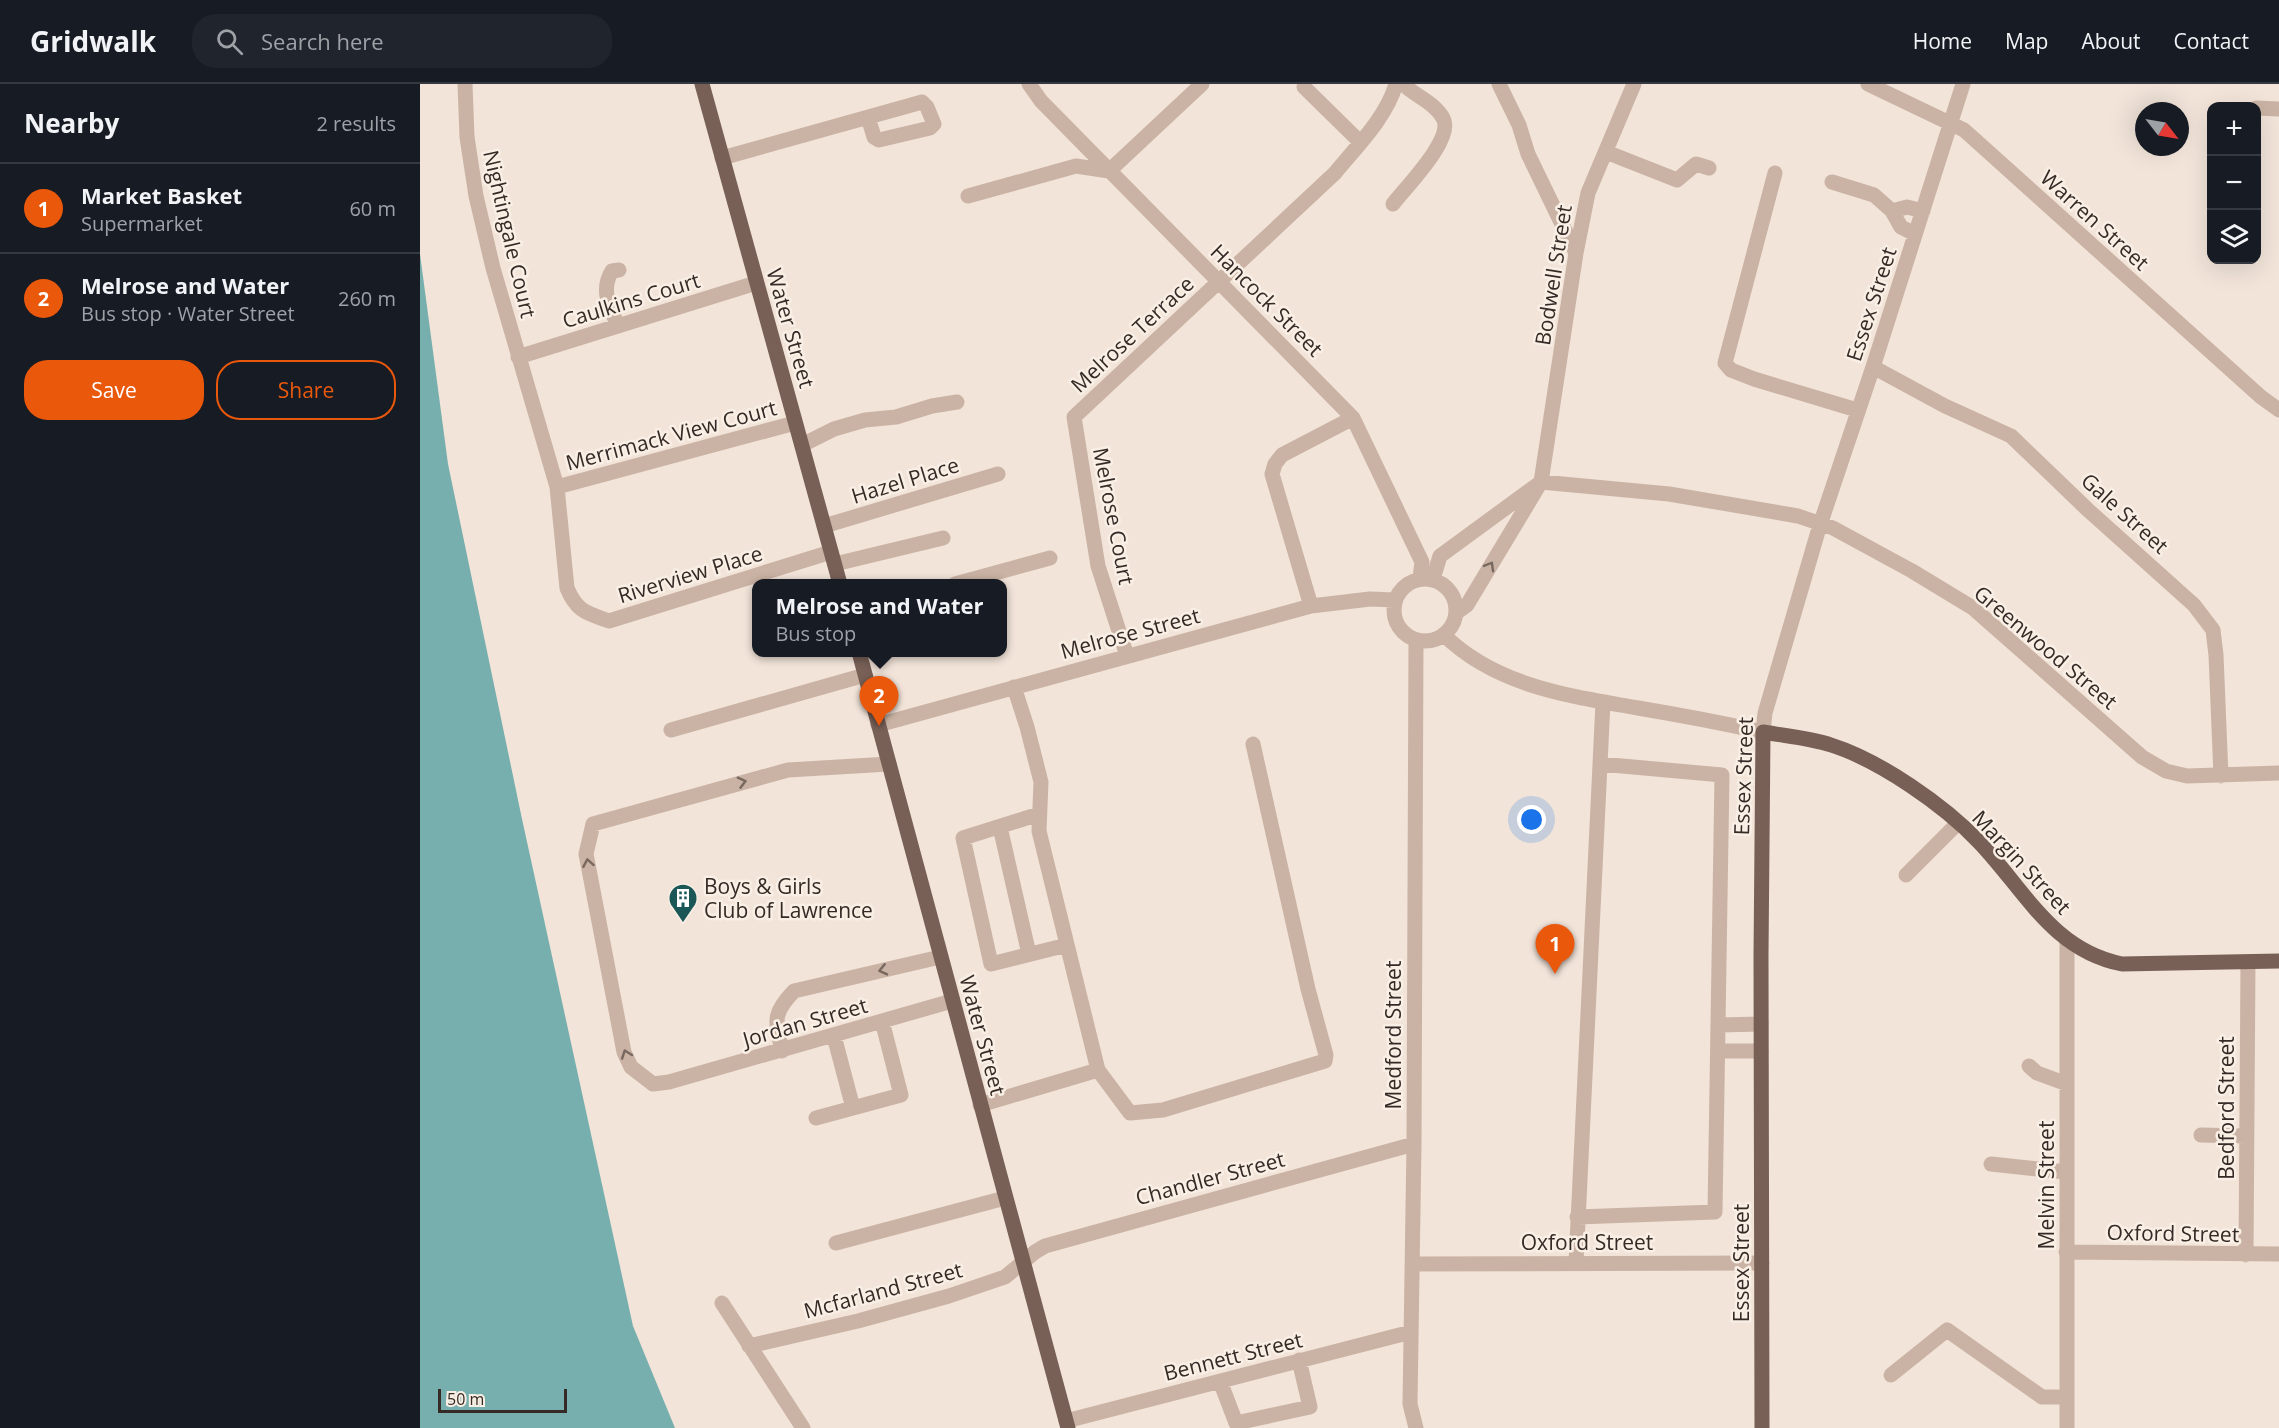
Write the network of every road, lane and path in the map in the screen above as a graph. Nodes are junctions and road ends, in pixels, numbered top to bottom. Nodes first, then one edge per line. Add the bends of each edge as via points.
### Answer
1 (465, 84) edge
2 (702, 84) edge
3 (1029, 84) edge
4 (1202, 84) edge
5 (1396, 84) edge
6 (1403, 84) edge
7 (1499, 84) edge
8 (1634, 84) edge
9 (1868, 84) edge
10 (1964, 84) edge
11 (1304, 87) dead end
12 (2261, 108) edge
13 (2279, 109) edge
14 (868, 117) dead end
15 (1950, 124) junction
16 (1360, 142) junction
17 (1606, 152) junction
18 (722, 158) junction
19 (1709, 168) dead end
20 (1109, 171) junction
21 (1775, 173) dead end
22 (1832, 182) dead end
23 (968, 196) dead end
24 (1393, 204) dead end
25 (1892, 211) junction
26 (1923, 211) junction
27 (1915, 234) junction
28 (1576, 253) junction
29 (619, 270) dead end
30 (1219, 281) junction
31 (756, 283) junction
32 (618, 326) junction
33 (518, 357) junction
34 (1873, 366) junction
35 (957, 402) dead end
36 (1857, 410) junction
37 (2279, 410) edge
38 (1074, 417) joint
39 (1353, 418) junction
40 (795, 423) junction
41 (802, 445) junction
42 (998, 474) dead end
43 (1542, 482) junction
44 (557, 487) junction
45 (1820, 523) junction
46 (824, 526) junction
47 (943, 538) dead end
48 (833, 558) junction
49 (1050, 558) dead end
50 (758, 579) edge
51 (839, 579) edge
52 (973, 579) edge
53 (1426, 579) junction
54 (752, 581) edge
55 (1395, 600) junction
56 (1311, 606) junction
57 (1456, 613) junction
58 (1444, 635) junction
59 (1416, 640) junction
60 (1127, 656) junction
61 (860, 657) edge
62 (865, 675) junction
63 (1014, 687) junction
64 (1603, 702) junction
65 (878, 725) junction
66 (670, 730) dead end
67 (1763, 732) junction
68 (1253, 744) dead end
69 (889, 764) junction
70 (1600, 764) junction
71 (2279, 773) edge
72 (2221, 776) junction
73 (1039, 814) junction
74 (1958, 823) junction
75 (1000, 827) junction
76 (1906, 875) dead end
77 (2067, 941) junction
78 (1067, 945) junction
79 (1029, 954) junction
80 (940, 957) junction
81 (2279, 961) edge
82 (2248, 962) junction
83 (952, 1001) junction
84 (882, 1021) junction
85 (1761, 1024) junction
86 (1719, 1025) junction
87 (834, 1036) junction
88 (782, 1051) junction
89 (1718, 1051) junction
90 (1761, 1051) junction
91 (2029, 1066) dead end
92 (1098, 1070) junction
93 (2067, 1084) junction
94 (980, 1105) junction
95 (853, 1108) junction
96 (816, 1118) dead end
97 (2200, 1135) dead end
98 (2246, 1136) junction
99 (1414, 1144) junction
100 (1991, 1164) dead end
101 (2066, 1172) junction
102 (1005, 1198) junction
103 (1577, 1217) junction
104 (836, 1243) dead end
105 (2066, 1252) junction
106 (2279, 1254) edge
107 (2246, 1255) junction
108 (1022, 1263) junction
109 (1576, 1263) junction
110 (1762, 1263) junction
111 (1412, 1264) junction
112 (722, 1303) dead end
113 (1411, 1332) junction
114 (749, 1346) junction
115 (1299, 1360) junction
116 (1891, 1375) dead end
117 (1220, 1381) junction
118 (2067, 1397) junction
119 (1067, 1424) edge
120 (803, 1428) edge
121 (1416, 1428) edge
122 (1762, 1428) edge
123 (2067, 1428) edge

1 - 33 street, Nightingale Court via 467,137 476,196
2 - 18 main road, Water Street
3 - 20 street, Hancock Street
4 - 20 street
5 - 16 street, Melrose Terrace via 1392,99
6 - 24 street via 1432,105 1444,119 1446,129 1441,143
7 - 28 street
8 - 17 street, Bodwell Street
9 - 15 street, Warren Street
10 - 15 street, Essex Street
11 - 16 street
12 - 13 street
14 - 18 street
15 - 26 street, Essex Street
15 - 37 street, Warren Street via 1964,130
16 - 30 street, Melrose Terrace via 1335,174
17 - 19 street via 1677,180 1696,164
17 - 28 street, Bodwell Street via 1588,193
18 - 31 main road, Water Street
20 - 23 street via 1076,166
20 - 30 street, Hancock Street
21 - 36 street via 1725,363 1731,370 1754,379
22 - 25 street via 1874,195
25 - 26 street via 1907,207
25 - 27 street via 1901,227
26 - 27 street, Essex Street
27 - 34 street, Essex Street
28 - 43 street, Bodwell Street
29 - 32 street via 612,271 606,280 606,294
30 - 38 street, Melrose Terrace
30 - 39 street, Hancock Street
31 - 32 street, Caulkins Court
31 - 40 main road, Water Street
32 - 33 street, Caulkins Court
33 - 44 street, Nightingale Court
34 - 36 street, Essex Street
34 - 72 street, Gale Street via 1945,406 2011,436 2194,605 2213,630
35 - 41 street via 896,417 865,420 834,429
36 - 45 street, Essex Street
38 - 60 street, Melrose Court via 1098,566
39 - 53 street, Hancock Street via 1422,562
39 - 56 street via 1282,455 1272,474
40 - 41 main road, Water Street
40 - 44 street, Merrimack View Court
41 - 46 main road, Water Street
42 - 46 street, Hazel Place
43 - 45 street, Greenwood Street via 1669,494
43 - 53 street via 1440,556
57 -> 43 street, Bodwell Street via 1467,605
44 - 54 street, Riverview Place via 567,588 573,603 584,612 609,621
45 - 67 street, Essex Street via 1765,713
45 - 72 street, Greenwood Street via 1973,608 2142,757 2166,771 2187,776
46 - 48 main road, Water Street
47 - 48 street, Riverview Place
48 - 50 street, Riverview Place
48 - 51 main road, Water Street
49 - 52 street
53 - 55 street via 1407,584
53 - 57 street via 1450,590
55 - 56 street, Melrose Street
55 - 59 street via 1395,620 1406,636
56 - 60 street, Melrose Street
57 - 58 street
58 - 59 street via 1427,642
58 - 64 street, Margin Street via 1483,665 1543,690
59 - 99 street, Medford Street
60 - 63 street, Melrose Street
61 - 62 main road, Water Street
62 - 65 main road, Water Street
62 - 66 street
63 - 65 street, Melrose Street
63 - 73 street via 1041,782
64 - 67 street, Margin Street
64 - 70 street
65 - 69 main road, Water Street
67 - 74 main road, Margin Street via 1830,744 1869,760
67 - 85 main road, Essex Street
68 - 92 street via 1325,1061 1145,1113 1130,1113
69 - 80 main road, Water Street
88 -> 69 street, Jordan Street via 653,1084 632,1067 624,1052 586,854 593,824 788,770
70 - 86 street via 1722,775
70 - 103 street
71 - 72 street, Greenwood Street
73 - 75 street
73 - 78 street via 1039,831
74 - 76 street
74 - 77 main road, Margin Street via 1978,840 2044,920
75 - 79 street
75 - 79 street via 963,838 991,964
77 - 82 main road, Margin Street via 2100,960 2122,964
77 - 93 street, Melvin Street
78 - 79 street
78 - 92 street
80 - 83 main road, Water Street
80 -> 88 street via 794,991 783,1002 776,1019
81 - 82 main road, Margin Street
82 - 98 street, Bedford Street
83 - 84 street, Jordan Street
83 - 94 main road, Water Street
84 - 87 street, Jordan Street
84 - 95 street via 901,1095
85 - 86 street
85 - 90 main road, Essex Street
86 - 89 street
87 - 88 street, Jordan Street
87 - 95 street
89 - 90 street
89 - 103 street via 1715,1212
90 - 110 main road, Essex Street
91 - 93 street
92 - 94 street
93 - 101 street, Melvin Street
94 - 102 main road, Water Street
95 - 96 street
97 - 98 street
98 - 107 street, Bedford Street
99 - 108 street, Chandler Street via 1045,1246
99 - 111 street, Medford Street
100 - 101 street
101 - 105 street, Melvin Street
102 - 104 street
102 - 108 main road, Water Street
103 - 109 street
105 - 107 street, Oxford Street
105 - 118 street, Melvin Street
106 - 107 street, Oxford Street
108 - 114 street, Mcfarland Street via 1005,1277 949,1296
108 - 119 main road, Water Street
109 - 110 street, Oxford Street
109 - 111 street, Oxford Street
110 - 122 main road, Essex Street
111 - 113 street, Medford Street
112 - 114 street
113 - 115 street, Bennett Street
113 - 121 street, Medford Street via 1410,1404
114 - 120 street
115 - 117 street, Bennett Street
115 - 117 street via 1310,1407 1236,1424
116 - 118 street via 1947,1330 2042,1397
117 - 119 street, Bennett Street
118 - 123 street, Melvin Street

